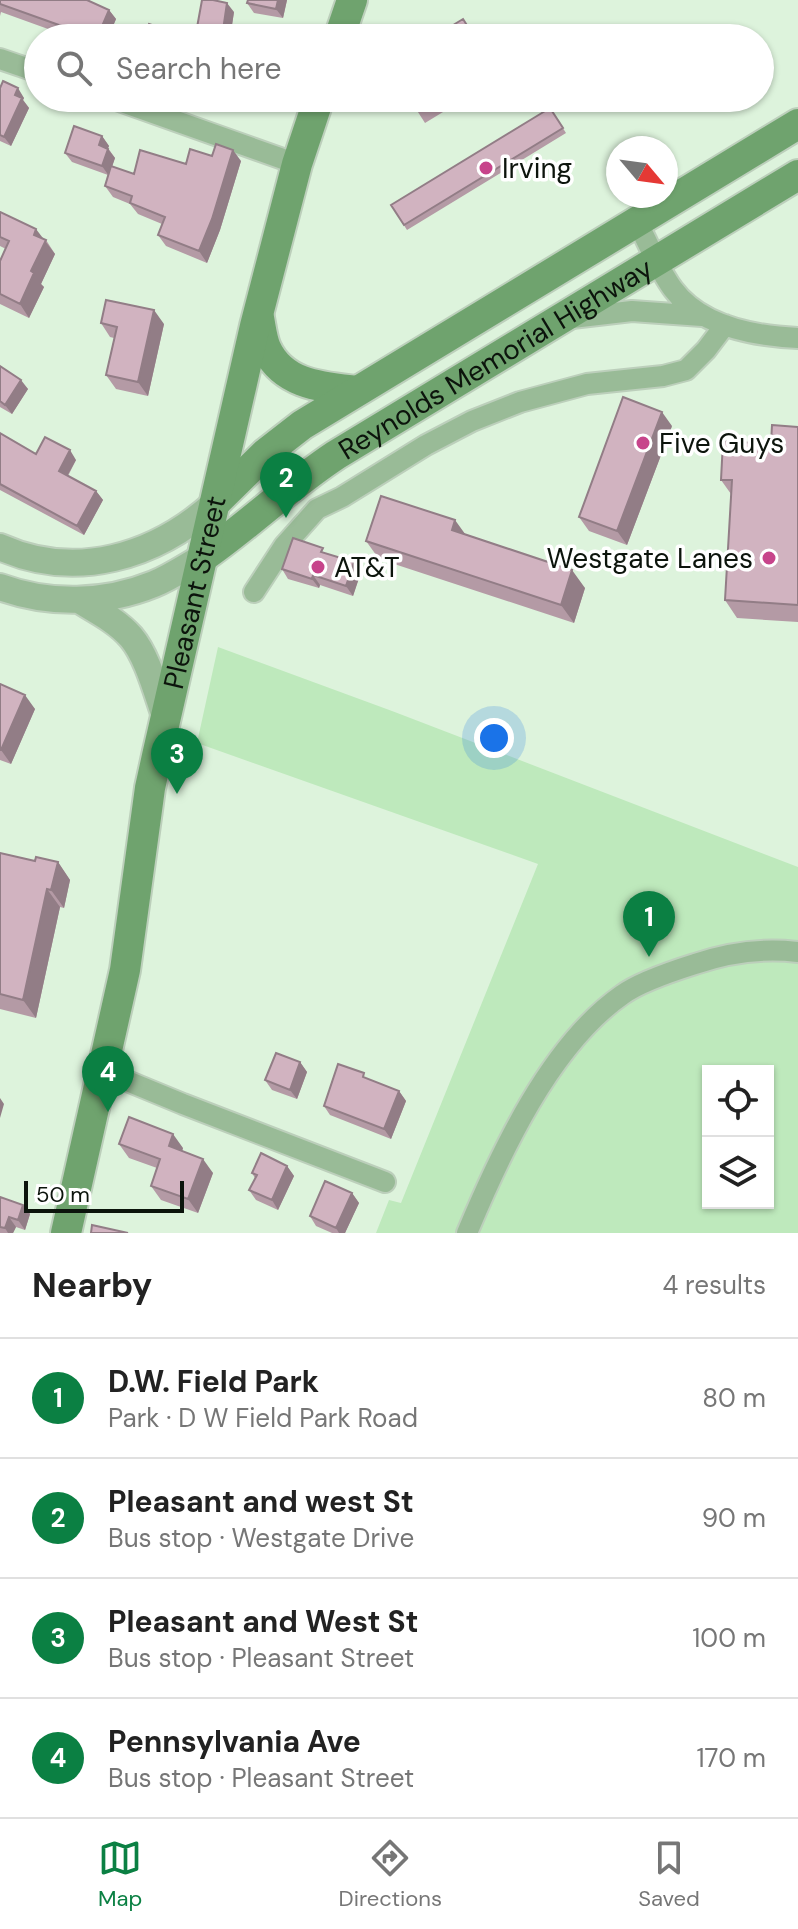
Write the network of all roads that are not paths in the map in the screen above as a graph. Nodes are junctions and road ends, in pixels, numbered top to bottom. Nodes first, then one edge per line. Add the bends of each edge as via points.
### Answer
1 (352, 0) edge
2 (344, 24) edge
3 (0, 59) edge
4 (24, 67) edge
5 (150, 112) edge
6 (314, 112) edge
7 (798, 124) edge
8 (297, 164) junction
9 (798, 175) edge
10 (637, 222) junction
11 (657, 259) junction
12 (258, 313) junction
13 (702, 316) junction
14 (556, 321) junction
15 (725, 325) junction
16 (798, 338) edge
17 (357, 391) junction
18 (215, 503) junction
19 (0, 547) edge
20 (203, 557) junction
21 (0, 587) edge
22 (254, 592) dead end
23 (79, 600) junction
24 (166, 719) junction
25 (798, 952) edge
26 (103, 1071) junction
27 (385, 1182) dead end
28 (66, 1233) edge
29 (467, 1233) edge

1 - 2 main road
3 - 4 street
5 - 8 street
6 - 8 main road, Pleasant Street
7 - 10 main road, Reynolds Memorial Highway
8 - 12 main road, Pleasant Street
9 - 11 main road, Reynolds Memorial Highway
10 - 11 street
10 - 17 main road, Reynolds Memorial Highway
11 - 13 street via 673,289
11 - 14 main road, Reynolds Memorial Highway
12 - 17 main road via 267,349 288,374 318,387
12 - 18 main road, Pleasant Street
13 - 14 street via 644,311
13 - 15 street
14 - 20 main road, Reynolds Memorial Highway via 324,462
15 - 16 street
15 - 22 street via 686,370 587,384 534,398 426,445 317,509
17 - 18 main road, Reynolds Memorial Highway via 274,445
18 - 19 street via 177,532 108,560 51,562
18 - 20 main road, Pleasant Street
20 - 23 street via 150,586
20 - 24 main road, Pleasant Street
21 - 23 street via 36,597
23 - 24 street via 131,637
24 - 26 main road, Pleasant Street
25 - 29 street via 722,957 681,968 625,993 591,1020 558,1060 517,1126
26 - 27 street
26 - 28 main road, Pleasant Street

